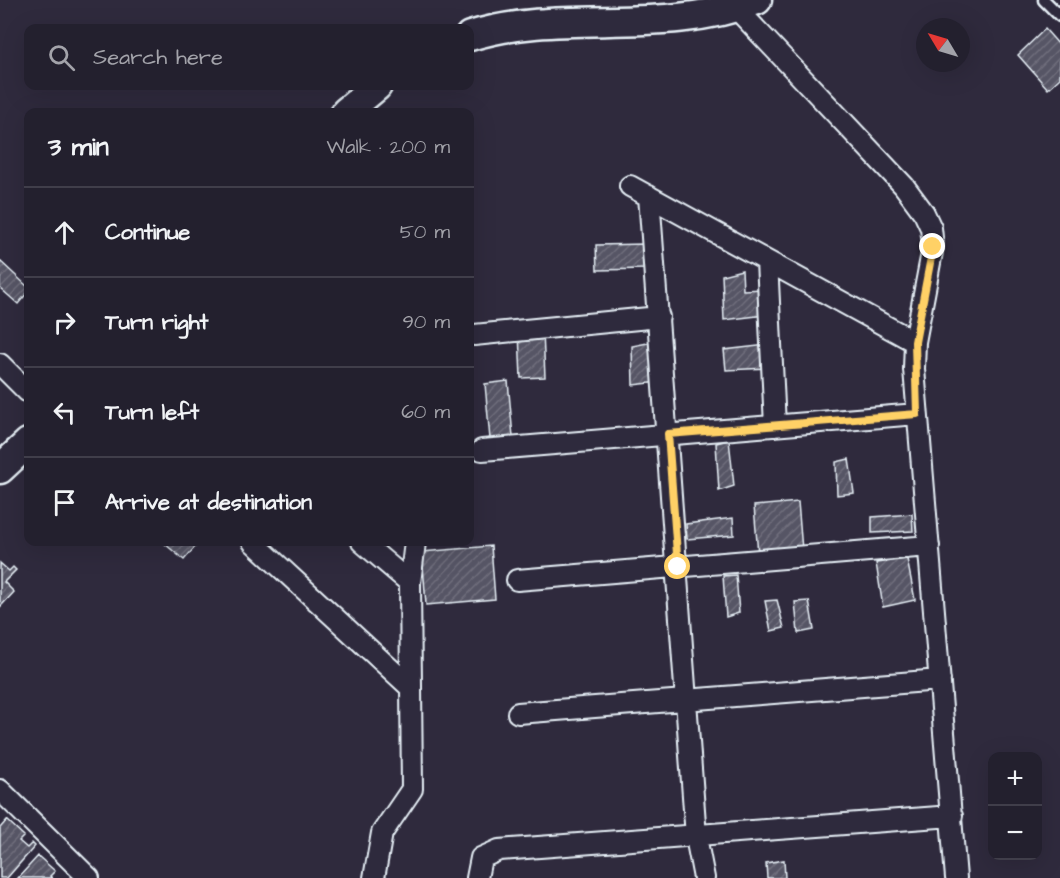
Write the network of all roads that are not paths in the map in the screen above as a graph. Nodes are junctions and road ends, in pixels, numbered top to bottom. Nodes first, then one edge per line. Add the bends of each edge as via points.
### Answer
1 (1044, 0) edge
2 (740, 3) edge
3 (1060, 16) edge
4 (474, 35) edge
5 (372, 90) edge
6 (351, 108) edge
7 (630, 186) dead end
8 (649, 196) junction
9 (767, 261) junction
10 (659, 317) junction
11 (474, 335) dead end
12 (915, 342) junction
13 (0, 364) edge
14 (24, 388) edge
15 (917, 414) junction
16 (775, 426) junction
17 (668, 434) junction
18 (24, 447) edge
19 (482, 450) dead end
20 (0, 469) edge
21 (257, 546) edge
22 (367, 546) edge
23 (414, 546) edge
24 (929, 546) junction
25 (678, 567) junction
26 (516, 580) dead end
27 (410, 582) junction
28 (940, 680) junction
29 (411, 688) junction
30 (687, 700) junction
31 (518, 713) dead end
32 (0, 790) edge
33 (952, 816) junction
34 (696, 837) junction
35 (89, 878) edge
36 (374, 878) edge
37 (477, 878) edge
38 (704, 878) edge
39 (956, 878) edge

1 - 3 lane
2 - 4 street via 710,15 673,20 519,25
2 - 12 street via 924,213 933,247
5 - 6 street
7 - 8 street
8 - 9 street
8 - 10 street
9 - 12 street
9 - 16 street
10 - 11 street
10 - 17 street
12 - 15 street
13 - 14 street
15 - 16 street
15 - 24 street
16 - 17 street
17 - 19 street
17 - 25 street
18 - 20 street
21 - 29 street
22 - 27 street
23 - 27 street
24 - 25 street
24 - 28 street
25 - 26 street
25 - 30 street
27 - 29 street
28 - 30 street
28 - 33 street
29 - 36 street via 412,789 382,833
30 - 31 street
30 - 34 street
32 - 35 street
33 - 34 street
33 - 39 street
34 - 37 street via 499,850 481,858
34 - 38 street

